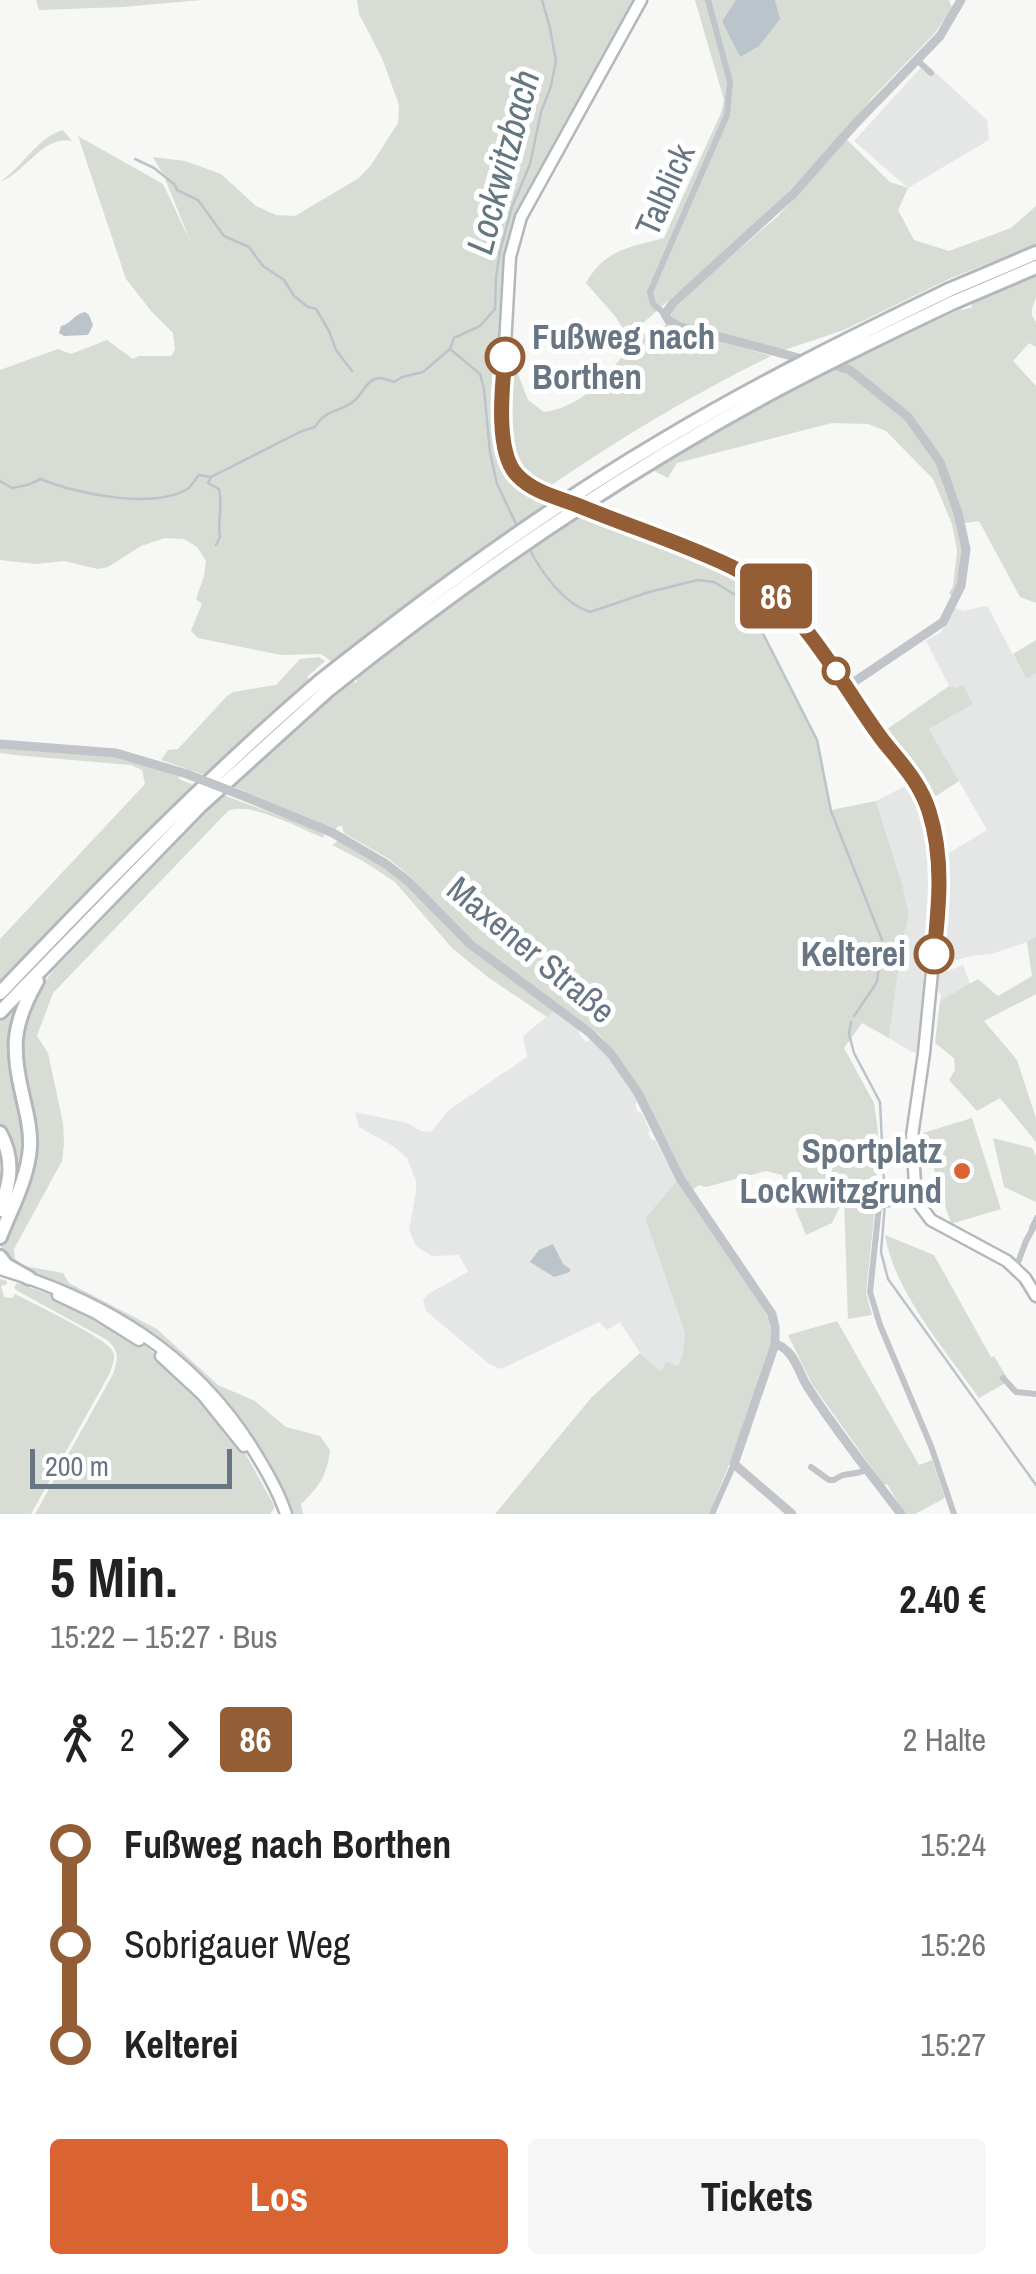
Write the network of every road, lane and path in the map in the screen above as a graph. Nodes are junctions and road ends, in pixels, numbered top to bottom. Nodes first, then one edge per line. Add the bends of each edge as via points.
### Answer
1 (640, 0) edge
2 (708, 0) edge
3 (960, 0) edge
4 (918, 60) junction
5 (931, 73) dead end
6 (1036, 253) edge
7 (1036, 266) edge
8 (951, 296) junction
9 (665, 314) junction
10 (323, 686) junction
11 (848, 686) junction
12 (0, 744) edge
13 (49, 960) junction
14 (0, 993) edge
15 (0, 1012) edge
16 (0, 1133) edge
17 (916, 1200) junction
18 (0, 1210) edge
19 (1036, 1223) edge
20 (0, 1237) edge
21 (0, 1257) edge
22 (1016, 1268) junction
23 (0, 1273) edge
24 (28, 1278) junction
25 (1036, 1296) edge
26 (775, 1344) junction
27 (1003, 1378) dead end
28 (1036, 1394) edge
29 (734, 1464) junction
30 (811, 1467) dead end
31 (866, 1470) junction
32 (283, 1514) edge
33 (712, 1514) edge
34 (792, 1514) edge
35 (900, 1514) edge
36 (954, 1514) edge

1 - 11 main road via 521,217 508,286 508,462 540,492 718,561 760,584
2 - 9 street, Talblick via 730,82 728,115 650,292
3 - 4 street
4 - 5 street
4 - 9 street via 793,194
6 - 8 highway
7 - 8 highway
8 - 10 highway, bridge via 629,476
9 - 11 street via 679,326 850,370 908,417 940,462 966,549 956,598 936,628
10 - 13 highway
10 - 14 highway via 257,735
11 - 17 main road via 914,778 937,848 938,914 912,1136
12 - 26 street, Maxener Straße, bridge via 116,752 160,764 333,833 408,881 470,944 611,1054 680,1178 772,1314
13 - 15 highway
13 - 20 highway via 17,1022 14,1044 30,1152
16 - 18 highway via 11,1169
17 - 22 main road via 932,1220
17 - 36 street via 879,1206 870,1292
19 - 22 street
21 - 24 highway
22 - 25 main road
23 - 24 main road
23 - 32 main road via 96,1313 153,1349 203,1394
24 - 32 main road via 112,1314 178,1362 240,1428
26 - 29 street
26 - 31 street, Maxener Straße via 789,1351
27 - 28 street via 1016,1392
29 - 33 street
29 - 34 street
30 - 31 street via 829,1480
31 - 35 street, Maxener Straße

